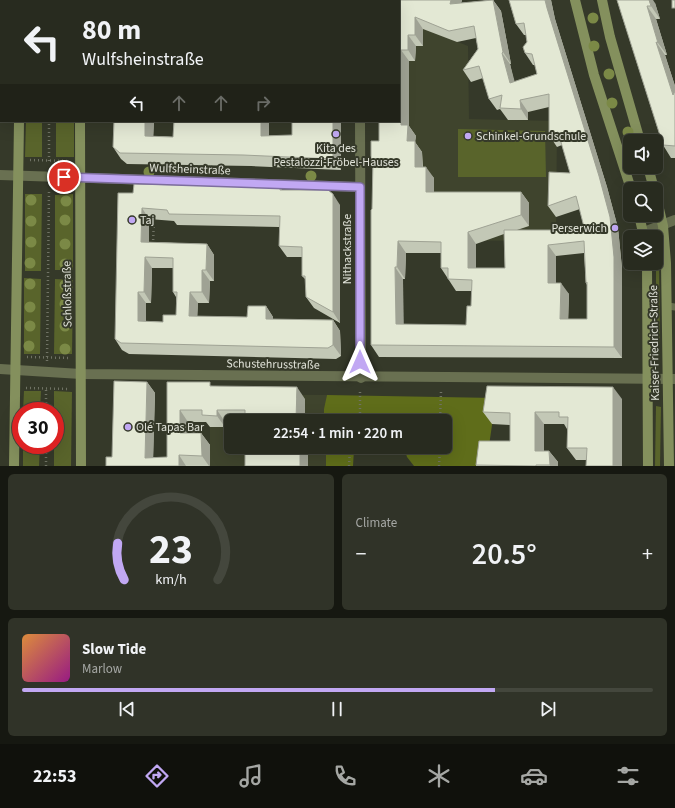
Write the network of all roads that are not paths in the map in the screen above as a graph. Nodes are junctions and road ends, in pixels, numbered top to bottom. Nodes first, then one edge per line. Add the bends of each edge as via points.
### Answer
1 (575, 0) edge
2 (602, 0) edge
3 (19, 122) edge
4 (80, 122) edge
5 (360, 122) edge
6 (638, 134) edge
7 (0, 175) edge
8 (19, 177) junction
9 (79, 178) junction
10 (629, 182) edge
11 (360, 187) junction
12 (675, 220) edge
13 (662, 222) edge
14 (663, 226) junction
15 (655, 230) edge
16 (647, 270) edge
17 (671, 306) edge
18 (0, 368) edge
19 (16, 369) junction
20 (82, 374) junction
21 (361, 378) junction
22 (648, 379) junction
23 (672, 379) edge
24 (14, 466) edge
25 (81, 466) edge
26 (648, 466) edge
27 (669, 466) edge

1 - 10 main road via 594,75
2 - 6 main road
3 - 8 main road
4 - 9 main road, Schloßstraße
5 - 11 street, Nithackstraße
7 - 8 street, Wulfsheinstraße
8 - 9 street, Wulfsheinstraße
8 - 19 main road
9 - 11 street, Wulfsheinstraße
9 - 20 main road, Schloßstraße
11 - 21 street, Nithackstraße
12 - 14 street
13 - 14 main road, Kaiser-Friedrich-Straße
14 - 15 street
14 - 17 main road, Kaiser-Friedrich-Straße
16 - 22 main road, Kaiser-Friedrich-Straße
17 - 23 main road, Kaiser-Friedrich-Straße
18 - 19 street, Schustehrusstraße
19 - 20 street, Schustehrusstraße
19 - 24 main road
20 - 21 street, Schustehrusstraße
20 - 25 main road, Schloßstraße
21 - 22 street, Schustehrusstraße
22 - 23 street, Schustehrusstraße
22 - 26 main road, Kaiser-Friedrich-Straße
23 - 27 main road, Kaiser-Friedrich-Straße

